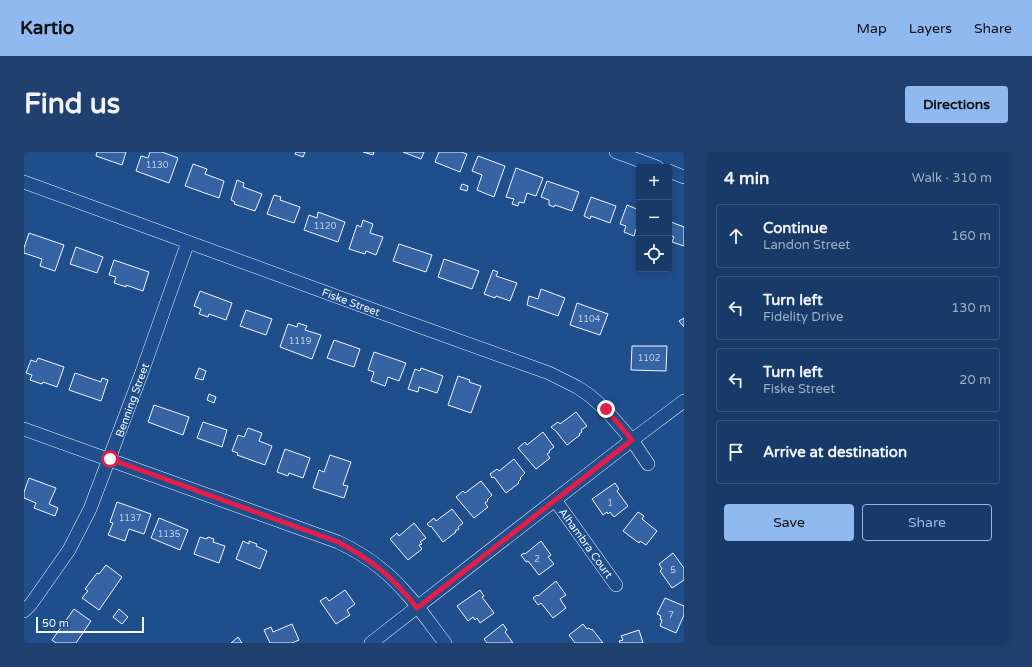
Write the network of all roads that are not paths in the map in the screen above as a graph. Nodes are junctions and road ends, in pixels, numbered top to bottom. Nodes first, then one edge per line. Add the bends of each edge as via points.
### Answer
1 (616, 152) edge
2 (650, 164) edge
3 (672, 172) edge
4 (684, 177) edge
5 (24, 182) edge
6 (188, 242) junction
7 (684, 401) edge
8 (24, 429) edge
9 (632, 440) junction
10 (110, 459) junction
11 (648, 464) dead end
12 (555, 500) junction
13 (616, 585) dead end
14 (417, 608) junction
15 (24, 611) edge
16 (371, 643) edge
17 (445, 643) edge

1 - 2 street
3 - 4 street
5 - 6 street, Fiske Street
6 - 9 street, Fiske Street via 549,373 577,386 589,395 606,409
6 - 10 street, Benning Street
7 - 9 street
8 - 10 street
9 - 11 street, Fiske Street
9 - 12 street
10 - 14 street via 338,542 381,568
10 - 15 street, Benning Street via 90,509 69,550
12 - 13 street, Alhambra Court
12 - 14 street
14 - 16 street
14 - 17 street

